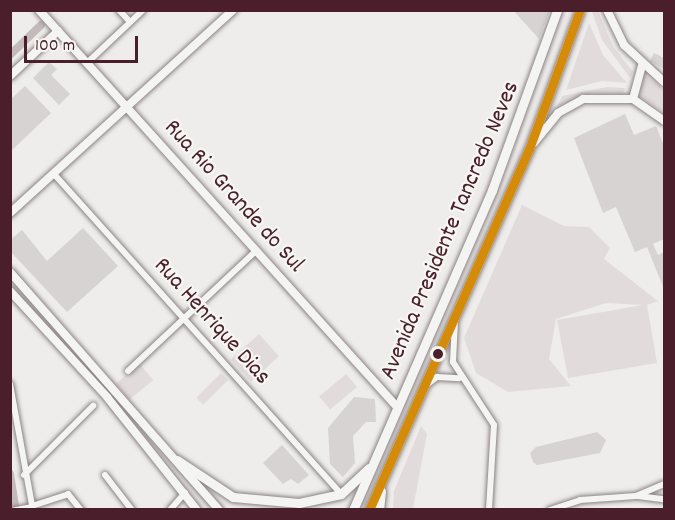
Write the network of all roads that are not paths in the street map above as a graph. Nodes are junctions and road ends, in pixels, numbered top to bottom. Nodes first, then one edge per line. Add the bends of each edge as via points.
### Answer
1 (39, 10) edge
2 (119, 10) edge
3 (143, 10) edge
4 (233, 10) edge
5 (557, 10) edge
6 (580, 10) edge
7 (607, 10) edge
8 (130, 22) junction
9 (58, 31) junction
10 (87, 63) junction
11 (642, 65) junction
12 (10, 76) edge
13 (664, 82) edge
14 (633, 99) junction
15 (127, 109) junction
16 (664, 121) edge
17 (529, 149) junction
18 (54, 174) junction
19 (10, 213) edge
20 (256, 251) junction
21 (10, 272) edge
22 (10, 291) edge
23 (183, 318) junction
24 (456, 321) junction
25 (128, 371) dead end
26 (459, 378) junction
27 (10, 384) edge
28 (425, 386) junction
29 (93, 406) dead end
30 (398, 408) junction
31 (177, 460) junction
32 (373, 465) junction
33 (24, 475) junction
34 (105, 475) dead end
35 (383, 480) junction
36 (664, 484) edge
37 (185, 493) junction
38 (341, 494) junction
39 (636, 496) junction
40 (664, 499) edge
41 (30, 507) edge
42 (11, 510) edge
43 (81, 510) edge
44 (132, 510) edge
45 (170, 510) edge
46 (197, 510) edge
47 (219, 510) edge
48 (353, 510) edge
49 (369, 510) edge
50 (379, 510) edge
51 (489, 510) edge
52 (550, 510) edge

1 - 9 street, Rua Rio Grande do Sul
2 - 8 street
3 - 8 street
4 - 15 street
5 - 30 main road, Avenida Presidente Tancredo Neves via 492,190
6 - 17 main road, Avenida Presidente Tancredo Neves
7 - 11 street
8 - 10 street
9 - 10 street, Rua Rio Grande do Sul
9 - 12 street
10 - 15 street, Rua Rio Grande do Sul
11 - 13 street
11 - 14 street
14 - 16 street
14 - 17 street via 596,97 572,103
15 - 18 street
15 - 20 street, Rua Rio Grande do Sul
17 - 24 main road, Avenida Presidente Tancredo Neves
18 - 19 street
18 - 23 street, Rua Henrique Dias
20 - 23 street
20 - 30 street, Rua Rio Grande do Sul
21 - 31 main road
22 - 37 main road
23 - 25 street
23 - 38 street, Rua Henrique Dias
24 - 26 street via 452,354
24 - 28 main road, Avenida Presidente Tancredo Neves
26 - 28 street via 437,377
26 - 51 street via 494,425
27 - 33 street
28 - 35 main road, Avenida Presidente Tancredo Neves
29 - 33 street
30 - 32 main road, Avenida Presidente Tancredo Neves
31 - 38 main road via 242,500 317,503
31 - 47 main road
32 - 38 main road
32 - 48 main road, Avenida Presidente Tancredo Neves
33 - 41 street
34 - 44 street
35 - 49 main road, Avenida Presidente Tancredo Neves
35 - 50 main road
36 - 39 street
37 - 45 street
37 - 46 main road
39 - 40 street
39 - 52 street via 580,500
41 - 42 street
41 - 43 street via 68,494

